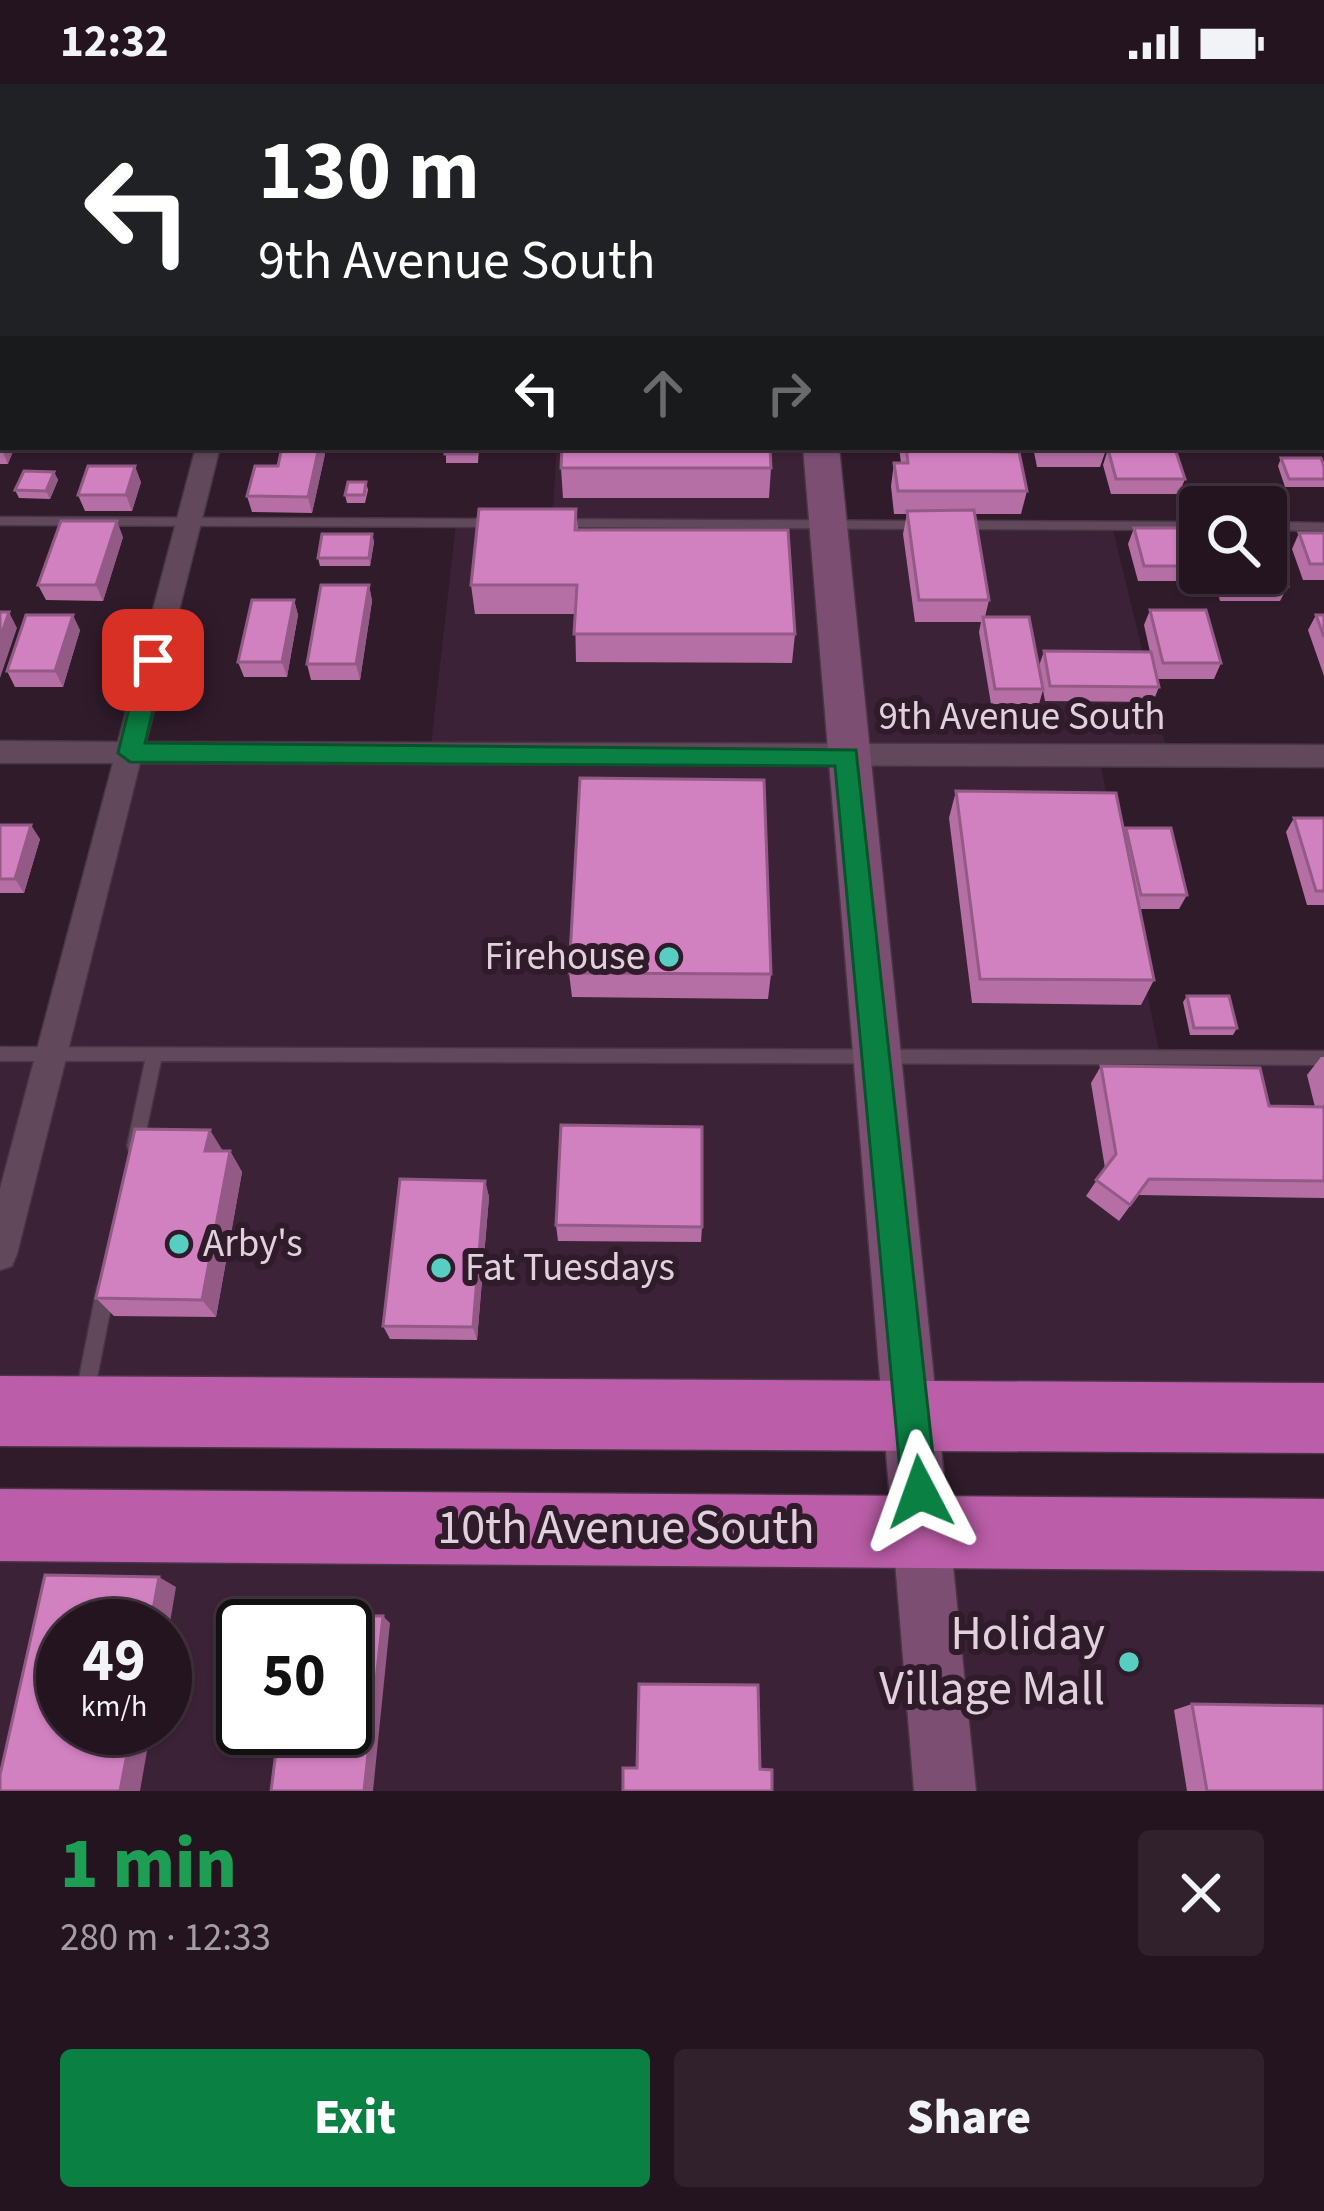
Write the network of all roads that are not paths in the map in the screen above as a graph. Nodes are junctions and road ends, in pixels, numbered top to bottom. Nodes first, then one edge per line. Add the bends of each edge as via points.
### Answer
1 (207, 450) edge
2 (821, 450) edge
3 (0, 521) edge
4 (187, 522) junction
5 (514, 523) edge
6 (553, 523) edge
7 (826, 524) junction
8 (1179, 526) edge
9 (1287, 526) edge
10 (1324, 526) edge
11 (0, 752) edge
12 (130, 753) junction
13 (1324, 756) edge
14 (847, 757) junction
15 (0, 1054) edge
16 (52, 1054) junction
17 (154, 1054) junction
18 (876, 1056) junction
19 (1324, 1058) edge
20 (130, 1170) edge
21 (0, 1254) edge
22 (111, 1262) edge
23 (0, 1412) edge
24 (81, 1412) junction
25 (1324, 1418) edge
26 (914, 1419) junction
27 (0, 1525) edge
28 (922, 1529) junction
29 (1324, 1535) edge
30 (945, 1791) edge

1 - 4 street
2 - 7 main road
3 - 4 lane
4 - 5 lane
4 - 12 street
6 - 7 lane
7 - 8 lane
7 - 14 main road
9 - 10 lane
11 - 12 street, 9th Avenue South
12 - 14 street, 9th Avenue South
12 - 16 street
13 - 14 street, 9th Avenue South
14 - 18 main road
15 - 16 lane
16 - 17 lane
16 - 21 street
17 - 18 lane
17 - 20 lane
18 - 19 lane
18 - 26 main road
22 - 24 lane
23 - 24 highway
24 - 26 highway
25 - 26 highway
26 - 28 main road
27 - 28 highway, 10th Avenue South
28 - 29 highway, 10th Avenue South
28 - 30 main road

